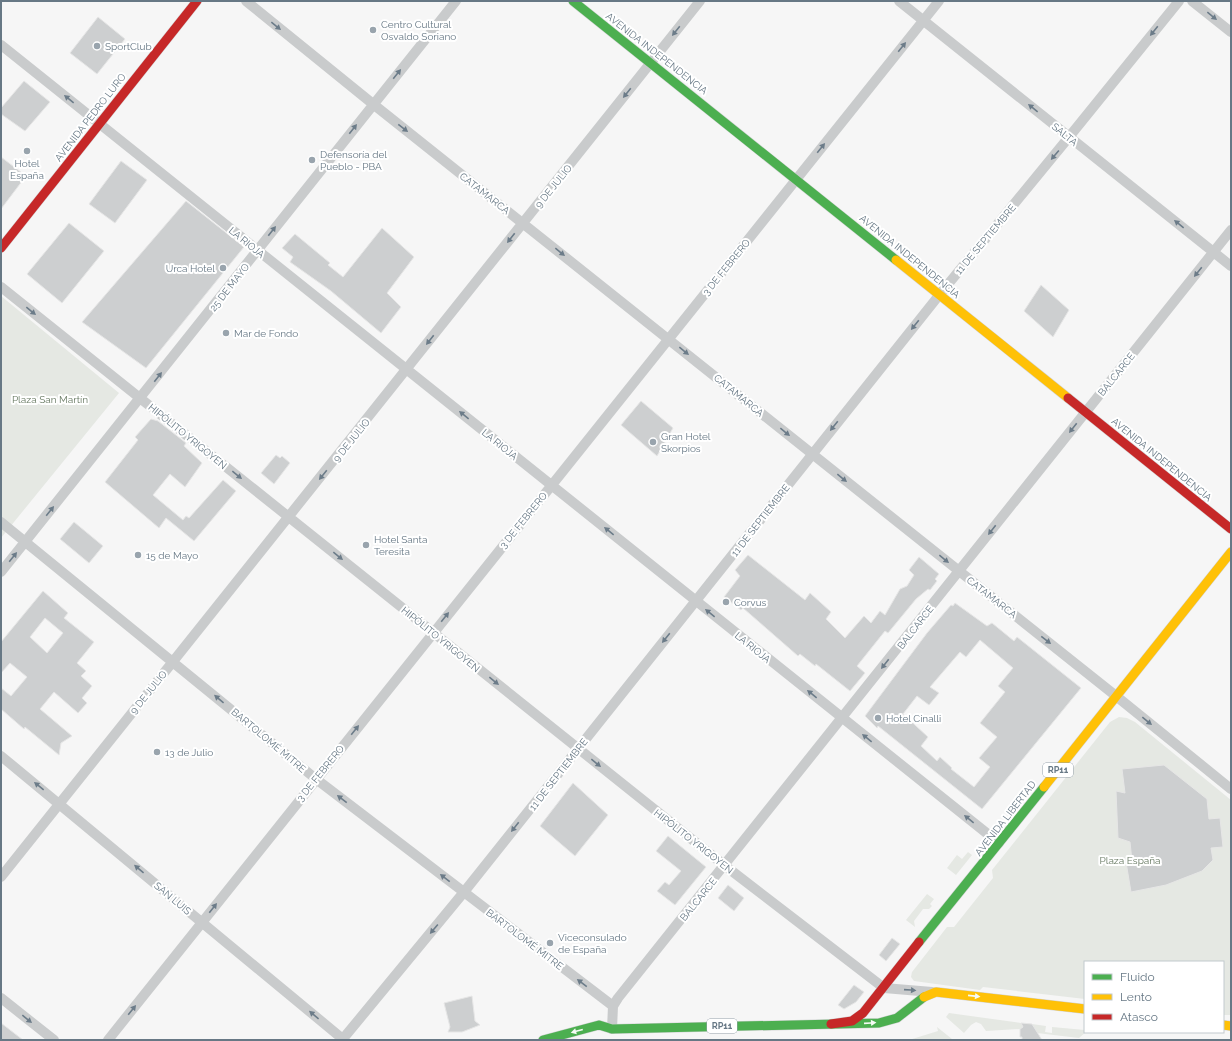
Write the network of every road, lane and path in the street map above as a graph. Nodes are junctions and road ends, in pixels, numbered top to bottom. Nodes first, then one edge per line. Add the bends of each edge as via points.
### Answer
1 (197, 1) edge
2 (246, 1) edge
3 (456, 1) edge
4 (573, 1) edge
5 (700, 1) edge
6 (899, 1) edge
7 (939, 1) edge
8 (1179, 1) edge
9 (1192, 1) edge
10 (923, 21) junction
11 (1231, 32) edge
12 (1, 45) edge
13 (651, 62) junction
14 (373, 104) junction
15 (100, 124) junction
16 (1070, 137) junction
17 (797, 179) junction
18 (523, 223) junction
19 (1231, 230) edge
20 (1, 248) edge
21 (257, 250) junction
22 (1214, 252) junction
23 (1231, 266) edge
24 (1, 287) edge
25 (940, 294) junction
26 (668, 339) junction
27 (407, 370) junction
28 (141, 398) junction
29 (1086, 412) junction
30 (812, 454) junction
31 (551, 485) junction
32 (289, 517) junction
33 (1, 522) edge
34 (1231, 529) edge
35 (25, 541) junction
36 (1231, 552) edge
37 (959, 571) junction
38 (1, 572) edge
39 (696, 601) junction
40 (433, 632) junction
41 (173, 661) junction
42 (1116, 696) junction
43 (842, 718) junction
44 (578, 748) junction
45 (1, 756) edge
46 (316, 779) junction
47 (1231, 789) edge
48 (60, 803) junction
49 (999, 843) junction
50 (724, 865) junction
51 (1, 877) edge
52 (464, 892) junction
53 (202, 922) junction
54 (884, 988) junction
55 (936, 992) junction
56 (1, 998) edge
57 (613, 1006) junction
58 (1084, 1009) edge
59 (831, 1024) junction
60 (612, 1029) junction
61 (54, 1040) edge
62 (108, 1040) edge
63 (343, 1040) edge
64 (543, 1040) edge
65 (604, 1040) edge

1 - 15 main road, AVENIDA PEDRO LURO
2 -> 14 street, CATAMARCA
14 -> 3 street, 25 DE MAYO
4 - 13 main road, AVENIDA INDEPENDENCIA
5 -> 13 street, 9 DE JULIO
6 - 10 street, SALTA
7 - 10 street, 3 DE FEBRERO
8 -> 16 street, 11 DE SEPTIEMBRE
9 -> 11 street
16 -> 10 street, SALTA
17 -> 10 street, 3 DE FEBRERO
15 -> 12 street, LA RIOJA
13 - 17 main road, AVENIDA INDEPENDENCIA
13 -> 18 street, 9 DE JULIO
14 -> 18 street, CATAMARCA
21 -> 14 street, 25 DE MAYO
15 - 20 main road, AVENIDA PEDRO LURO
15 - 21 street, LA RIOJA
22 -> 16 street, SALTA
16 -> 25 street, 11 DE SEPTIEMBRE
17 - 25 main road, AVENIDA INDEPENDENCIA
17 - 26 street, 3 DE FEBRERO
18 -> 26 street, CATAMARCA
18 -> 27 street, 9 DE JULIO
19 - 22 street, BALCARCE
21 - 27 street, LA RIOJA
28 -> 21 street, 25 DE MAYO
22 - 23 street, SALTA
22 -> 29 street, BALCARCE
24 -> 28 street, HIPÓLITO YRIGOYEN
25 - 29 main road, AVENIDA INDEPENDENCIA
25 -> 30 street, 11 DE SEPTIEMBRE
26 -> 30 street, CATAMARCA
26 - 31 street, 3 DE FEBRERO
31 -> 27 street, LA RIOJA
27 -> 32 street, 9 DE JULIO
28 -> 32 street, HIPÓLITO YRIGOYEN
35 -> 28 street, 25 DE MAYO
29 - 34 main road, AVENIDA INDEPENDENCIA
29 -> 37 street, BALCARCE
30 -> 37 street, CATAMARCA
30 - 39 street, 11 DE SEPTIEMBRE
39 -> 31 street, LA RIOJA
40 -> 31 street, 3 DE FEBRERO
32 -> 40 street, HIPÓLITO YRIGOYEN
32 - 41 street, 9 DE JULIO
33 - 35 street, BARTOLOMÉ MITRE
38 -> 35 street, 25 DE MAYO
35 - 41 street, BARTOLOMÉ MITRE
36 - 42 main road, AVENIDA LIBERTAD / RP11
37 -> 42 street, CATAMARCA
37 -> 43 street, BALCARCE
43 -> 39 street, LA RIOJA
39 -> 44 street, 11 DE SEPTIEMBRE
40 -> 44 street, HIPÓLITO YRIGOYEN
46 -> 40 street, 3 DE FEBRERO
46 -> 41 street, BARTOLOMÉ MITRE
41 - 48 street, 9 DE JULIO
42 -> 47 street, CATAMARCA
42 - 49 main road, AVENIDA LIBERTAD / RP11
49 -> 43 street, LA RIOJA
43 - 50 street, BALCARCE
44 -> 50 street, HIPÓLITO YRIGOYEN
44 -> 52 street, 11 DE SEPTIEMBRE
48 -> 45 street, SAN LUIS
52 -> 46 street, BARTOLOMÉ MITRE
53 -> 46 street, 3 DE FEBRERO
48 - 51 street, 9 DE JULIO
53 -> 48 street, SAN LUIS
49 - 54 main road, AVENIDA LIBERTAD / RP11
50 - 54 street, HIPÓLITO YRIGOYEN
50 - 57 street, BALCARCE
57 -> 52 street, BARTOLOMÉ MITRE
52 -> 63 street, 11 DE SEPTIEMBRE
62 -> 53 street, 3 DE FEBRERO
63 -> 53 street, SAN LUIS
54 -> 55 street
54 - 59 main road, AVENIDA LIBERTAD / RP11 via 857,1019
55 -> 58 main road
59 -> 55 main road, RP11 via 888,1021 905,1013 928,994
56 -> 61 street
57 - 60 street
59 - 60 main road, RP11
60 -> 64 main road, RP11 via 599,1025
60 - 65 main road

